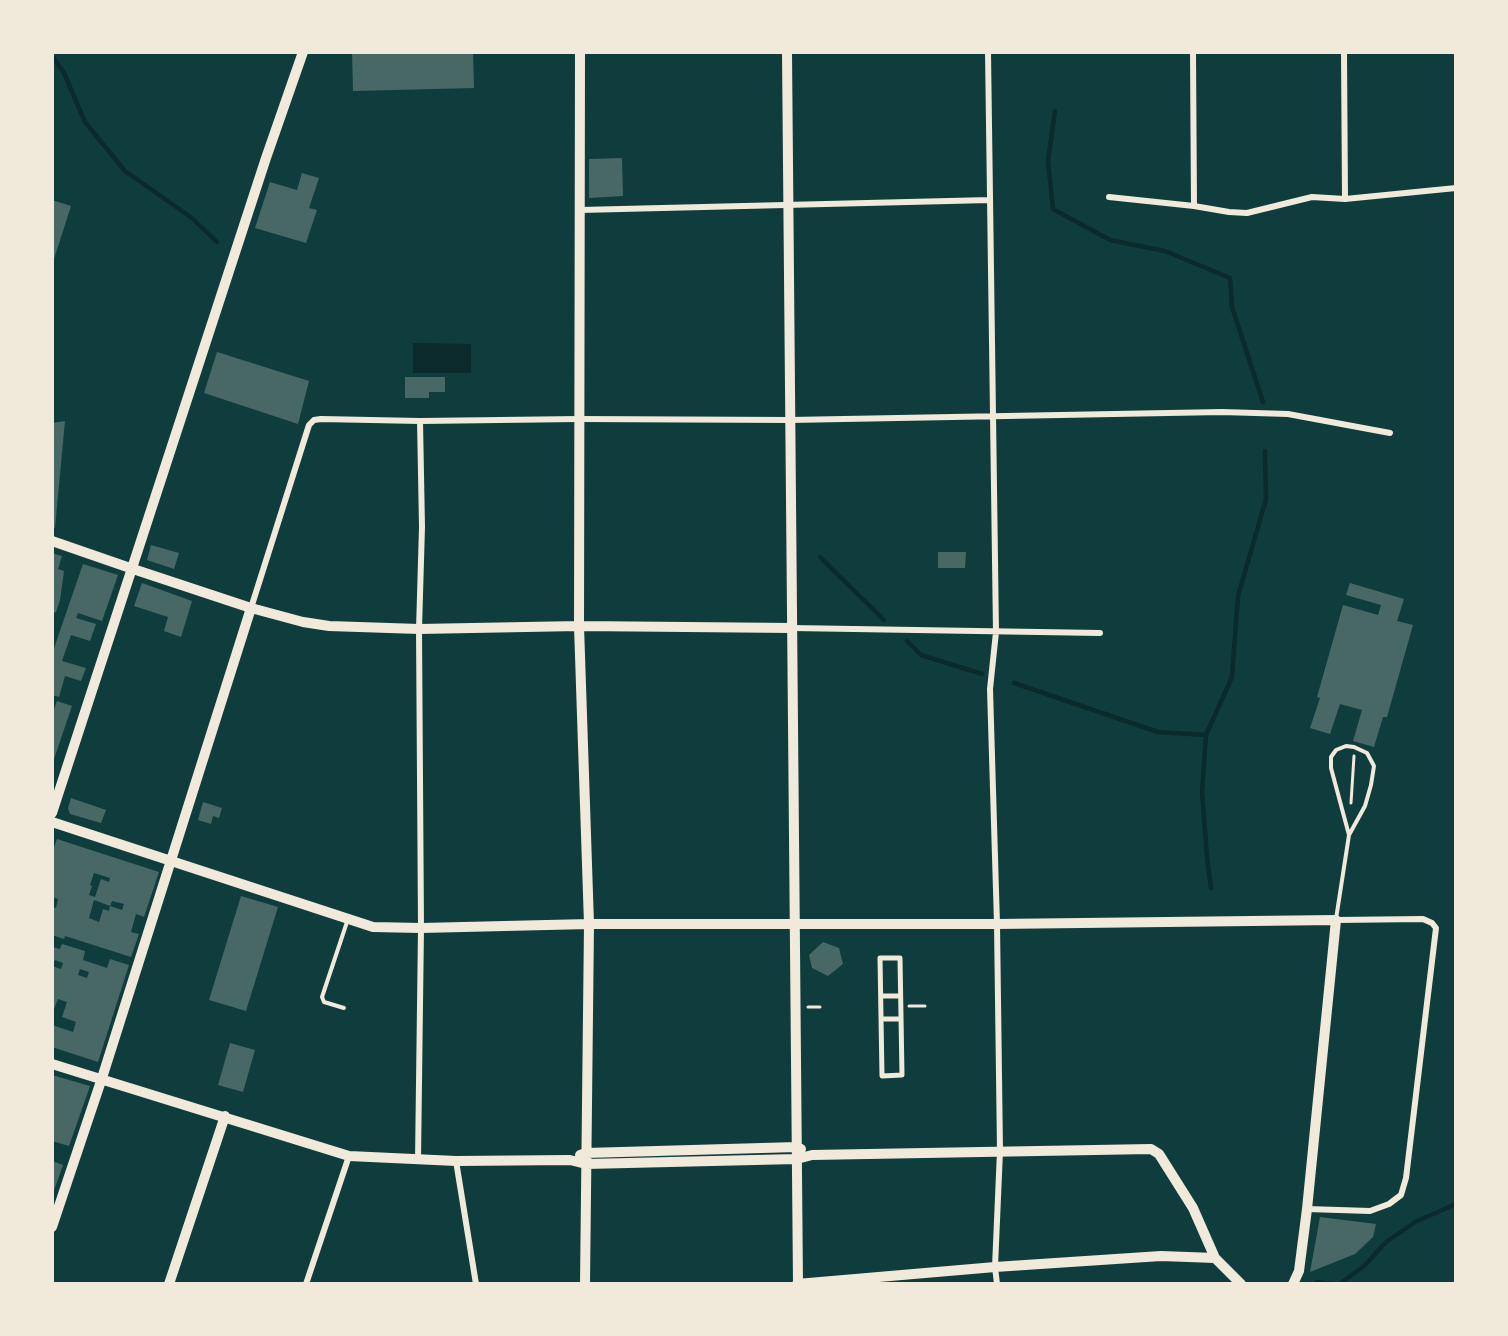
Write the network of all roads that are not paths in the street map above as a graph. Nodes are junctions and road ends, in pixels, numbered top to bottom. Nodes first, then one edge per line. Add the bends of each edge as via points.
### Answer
1 (303, 52) edge
2 (580, 52) edge
3 (787, 52) edge
4 (988, 52) edge
5 (1193, 52) edge
6 (1344, 52) edge
7 (1455, 188) edge
8 (1109, 197) dead end
9 (1345, 199) junction
10 (990, 200) junction
11 (788, 205) junction
12 (1194, 206) junction
13 (580, 210) junction
14 (993, 416) junction
15 (579, 419) junction
16 (790, 420) junction
17 (420, 421) junction
18 (1390, 433) dead end
19 (52, 541) edge
20 (133, 569) junction
21 (251, 608) junction
22 (579, 626) junction
23 (792, 628) junction
24 (418, 629) junction
25 (996, 632) junction
26 (1100, 633) dead end
27 (52, 813) edge
28 (52, 822) edge
29 (1349, 835) junction
30 (171, 861) junction
31 (348, 919) junction
32 (1335, 920) junction
33 (795, 923) junction
34 (589, 924) junction
35 (997, 924) junction
36 (421, 928) junction
37 (881, 996) junction
38 (900, 996) junction
39 (344, 1008) dead end
40 (881, 1019) junction
41 (901, 1019) junction
42 (52, 1064) edge
43 (102, 1078) junction
44 (225, 1116) junction
45 (1000, 1150) junction
46 (797, 1153) junction
47 (349, 1156) junction
48 (586, 1159) junction
49 (418, 1160) junction
50 (456, 1161) junction
51 (1307, 1209) junction
52 (52, 1227) edge
53 (1215, 1258) junction
54 (995, 1267) junction
55 (169, 1284) edge
56 (306, 1284) edge
57 (476, 1284) edge
58 (585, 1284) edge
59 (798, 1284) edge
60 (997, 1284) edge
61 (1241, 1284) edge
62 (1293, 1284) edge

1 - 20 street
2 - 13 street
3 - 11 street
4 - 10 street
5 - 12 street
6 - 9 street
7 - 9 street
8 - 12 street
9 - 12 street via 1312,197 1247,213
10 - 11 street
10 - 14 street
11 - 13 street
11 - 16 street
13 - 15 street
14 - 16 street
14 - 18 street via 1288,414
14 - 25 street
15 - 16 street
15 - 17 street
15 - 22 street
16 - 23 street
17 - 21 street via 321,418 309,425
17 - 24 street via 422,527
19 - 20 street
20 - 21 street
20 - 27 street
21 - 24 street via 329,626
21 - 30 street
22 - 23 street
22 - 24 street
22 - 34 street
23 - 25 street
23 - 33 street
24 - 36 street
25 - 26 street
25 - 35 street via 990,689
28 - 30 street
29 - 29 lane via 1331,768 1331,756 1346,746 1367,753 1374,766 1365,806
29 - 32 lane
30 - 31 street
30 - 43 street
31 - 36 street via 374,927
31 - 39 lane via 322,997 324,1002
32 - 35 street
32 - 51 street
32 - 51 street via 1423,919 1436,928 1401,1195 1370,1211
33 - 34 street
33 - 35 street
33 - 46 street
34 - 36 street
34 - 48 street
35 - 45 street
36 - 49 street
37 - 38 street
37 - 38 street via 880,958 900,958
37 - 40 street
38 - 41 street
40 - 41 street
40 - 41 street via 882,1076 902,1076
42 - 43 street
43 - 44 street
43 - 52 street
44 - 47 street
44 - 55 street
45 - 46 street
45 - 53 street via 1151,1149 1193,1208
45 - 54 street
46 - 48 street
46 - 59 street
47 - 49 street
47 - 56 street
48 - 50 street
48 - 58 street
49 - 50 street
50 - 57 street
51 - 62 street via 1299,1271
53 - 54 street via 1161,1256
53 - 61 street
54 - 59 street
54 - 60 street

